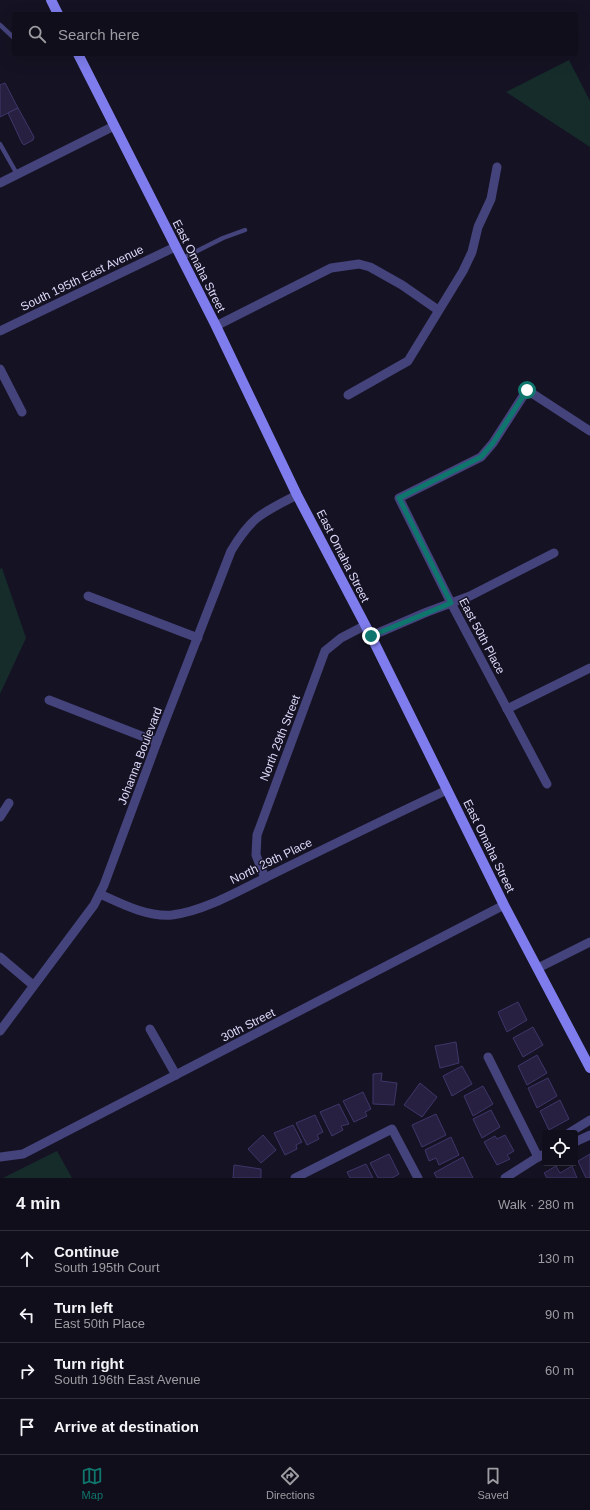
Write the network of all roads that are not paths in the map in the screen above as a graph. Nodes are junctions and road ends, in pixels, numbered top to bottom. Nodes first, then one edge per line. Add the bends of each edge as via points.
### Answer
1 (51, 0) edge
2 (57, 12) edge
3 (0, 25) edge
4 (12, 36) edge
5 (79, 56) edge
6 (114, 126) junction
7 (0, 144) edge
8 (498, 167) dead end
9 (17, 174) junction
10 (0, 183) edge
11 (245, 230) dead end
12 (175, 247) junction
13 (181, 260) junction
14 (438, 310) junction
15 (216, 326) junction
16 (0, 331) edge
17 (0, 369) edge
18 (348, 395) dead end
19 (22, 412) dead end
20 (590, 431) edge
21 (297, 495) junction
22 (554, 554) dead end
23 (88, 596) dead end
24 (451, 603) junction
25 (364, 626) junction
26 (371, 636) junction
27 (198, 638) junction
28 (590, 668) edge
29 (49, 700) dead end
30 (507, 709) junction
31 (157, 742) junction
32 (547, 784) dead end
33 (447, 790) junction
34 (9, 803) dead end
35 (0, 817) edge
36 (265, 878) junction
37 (100, 894) junction
38 (504, 906) junction
39 (590, 942) edge
40 (0, 956) edge
41 (538, 968) junction
42 (33, 985) junction
43 (150, 1029) dead end
44 (0, 1031) edge
45 (488, 1057) dead end
46 (590, 1068) edge
47 (176, 1075) junction
48 (590, 1120) edge
49 (574, 1130) edge
50 (590, 1135) edge
51 (578, 1141) edge
52 (542, 1155) edge
53 (0, 1157) edge
54 (295, 1178) edge
55 (418, 1178) edge
56 (505, 1178) edge

1 - 2 street
3 - 4 lane
5 - 6 street, East Omaha Street
6 - 9 street
6 - 12 street, East Omaha Street
7 - 9 lane
8 - 14 street via 491,199 478,227 472,252
9 - 10 street
11 - 13 lane via 223,238
12 - 13 street, East Omaha Street
12 - 16 street, South 195th East Avenue
13 - 15 street, East Omaha Street
14 - 15 street via 402,285 370,267 359,264 331,268
14 - 18 street via 408,361
15 - 21 street, East Omaha Street
17 - 19 street
20 - 24 street, East 50th Place via 527,390 481,457 399,498
21 - 25 street, East Omaha Street
21 - 27 street, Johanna Boulevard via 259,514 244,530 231,551
22 - 24 street
23 - 27 street
24 - 26 street
24 - 30 street, East 50th Place
25 - 26 street, East Omaha Street
25 - 36 street, North 29th Street via 341,638 325,652 256,835 256,855
26 - 33 street, East Omaha Street
27 - 31 street, Johanna Boulevard
28 - 30 street
29 - 31 street
30 - 32 street, East 50th Place
31 - 37 street, Johanna Boulevard
33 - 36 street, North 29th Place
33 - 38 street, East Omaha Street
34 - 35 street
36 - 37 street, North 29th Place via 201,908 170,915 141,911
37 - 42 street, Johanna Boulevard
38 - 41 street, East Omaha Street
38 - 47 street, 30th Street
39 - 41 street
40 - 42 street
41 - 46 street, East Omaha Street
42 - 44 street, Johanna Boulevard
43 - 47 street
45 - 52 street
47 - 53 street, 30th Street via 23,1154
48 - 49 street
50 - 51 street
52 - 56 street
54 - 55 street via 392,1128

